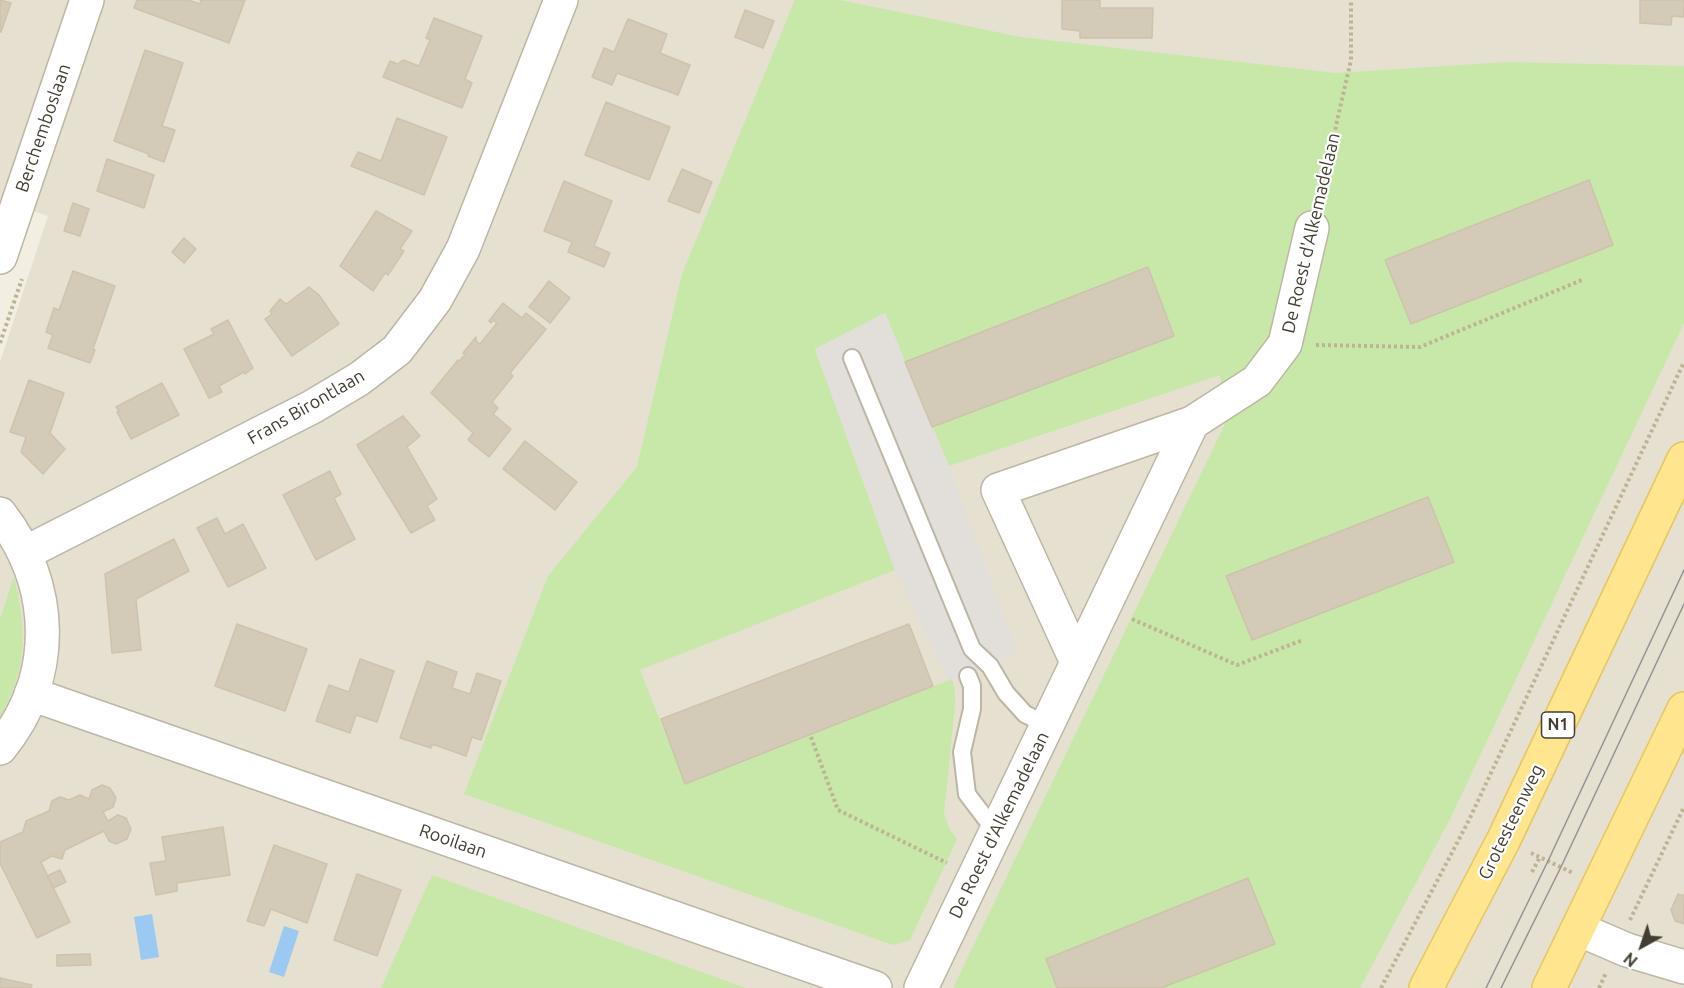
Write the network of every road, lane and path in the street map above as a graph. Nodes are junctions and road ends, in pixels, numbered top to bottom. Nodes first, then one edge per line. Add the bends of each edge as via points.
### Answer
1 (87, 0) edge
2 (561, 0) edge
3 (1351, 0) edge
4 (6, 215) edge
5 (1312, 228) joint
6 (0, 257) edge
7 (1582, 280) dead end
8 (1285, 344) junction
9 (852, 358) dead end
10 (1684, 362) edge
11 (1192, 423) junction
12 (1684, 459) edge
13 (0, 514) edge
14 (26, 554) junction
15 (1104, 607) junction
16 (1303, 640) dead end
17 (1077, 662) junction
18 (968, 676) dead end
19 (32, 694) junction
20 (1684, 709) edge
21 (1047, 725) junction
22 (811, 737) dead end
23 (0, 748) edge
24 (1684, 807) edge
25 (1468, 822) junction
26 (996, 832) junction
27 (1504, 839) junction
28 (1540, 857) junction
29 (1532, 872) dead end
30 (974, 877) junction
31 (1600, 886) junction
32 (1637, 904) junction
33 (1578, 929) junction
34 (1617, 946) junction
35 (1684, 967) edge
36 (875, 988) edge
37 (921, 988) edge
38 (1381, 988) edge
39 (1426, 988) edge
40 (1549, 988) edge

1 - 4 street, Berchemboslaan
2 - 14 street, Frans Birontlaan via 463,249 435,300 397,350 312,407
3 - 5 path, De Roest d'Alkemadelaan via 1351,60
4 - 6 street, Berchemboslaan
5 - 8 street, De Roest d'Alkemadelaan
7 - 8 path via 1420,347
8 - 11 street, De Roest d'Alkemadelaan via 1257,381
9 - 21 lane via 972,650 990,666 1025,714
10 - 25 path
11 - 15 street, De Roest d'Alkemadelaan
11 - 17 street, De Roest d'Alkemadelaan via 998,490
12 - 27 main road, Grotesteenweg / N1
13 - 14 street
14 - 19 street via 42,612 40,654
15 - 16 path via 1237,665
15 - 17 street, De Roest d'Alkemadelaan
17 - 21 street, De Roest d'Alkemadelaan
18 - 26 lane via 972,709 962,753 967,794
19 - 23 street
19 - 36 street, Rooilaan
20 - 31 main road
21 - 26 street, De Roest d'Alkemadelaan
22 - 30 path via 838,810
24 - 32 path
25 - 27 path
25 - 38 path
26 - 30 street, De Roest d'Alkemadelaan
27 - 28 path
27 - 39 main road, Grotesteenweg / N1
28 - 29 path
28 - 31 path
30 - 37 street, De Roest d'Alkemadelaan
31 - 32 path
31 - 33 main road
32 - 34 path
33 - 34 street
33 - 40 main road
34 - 35 street

